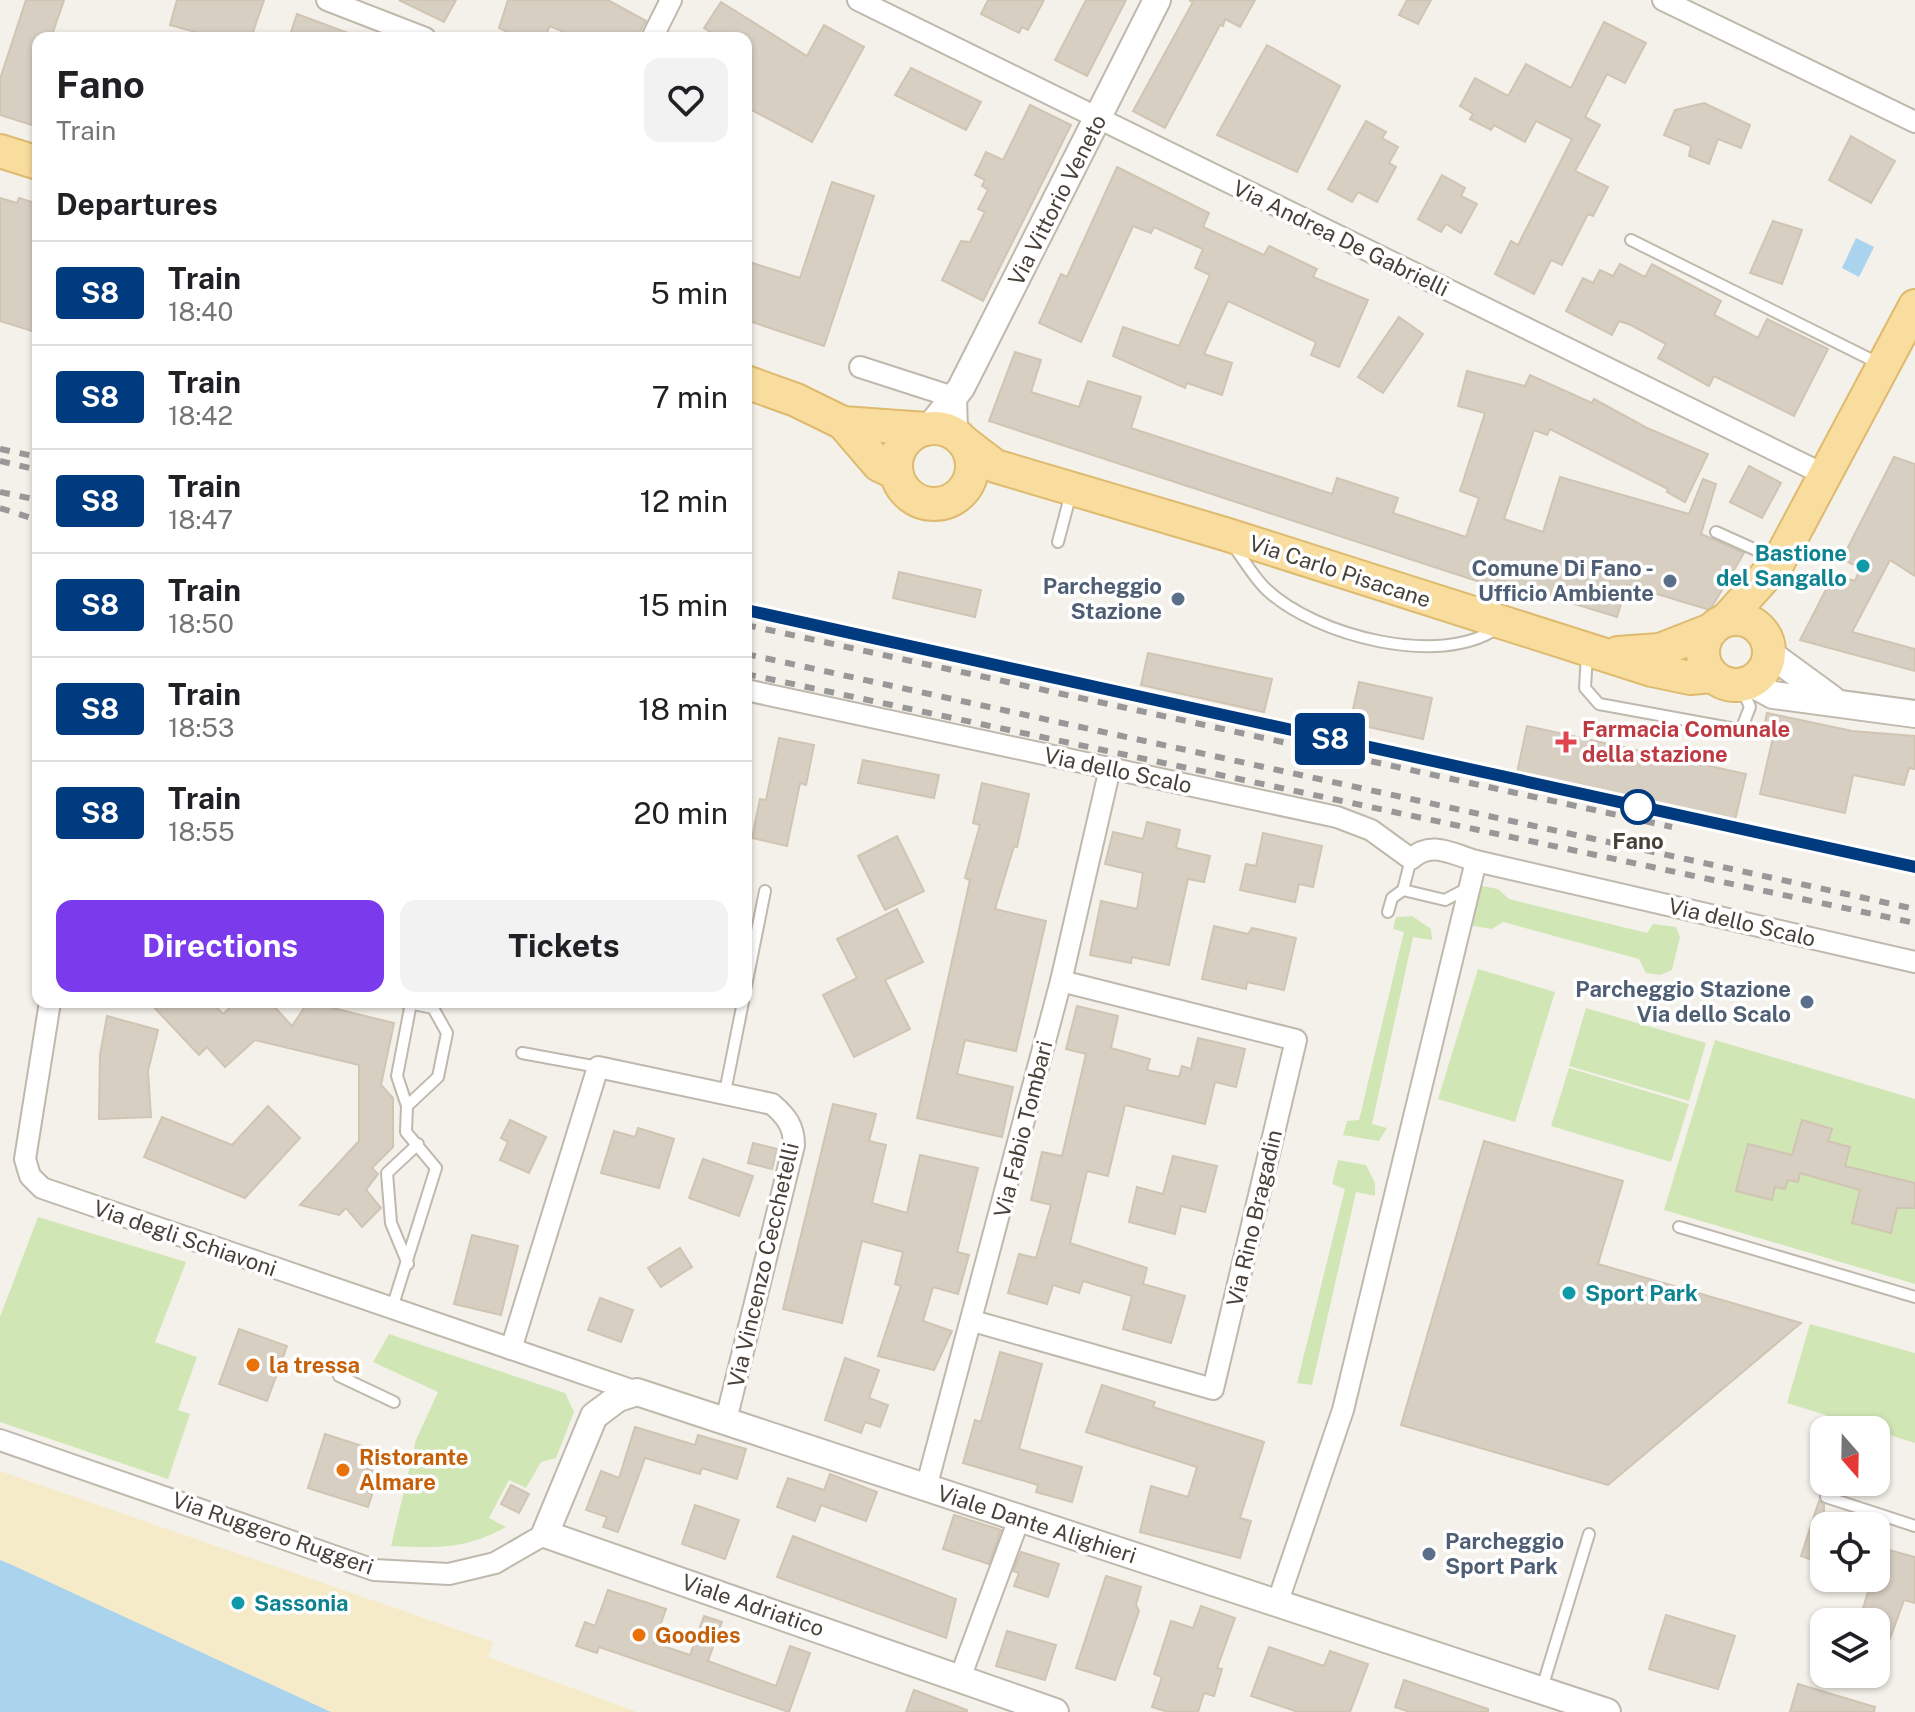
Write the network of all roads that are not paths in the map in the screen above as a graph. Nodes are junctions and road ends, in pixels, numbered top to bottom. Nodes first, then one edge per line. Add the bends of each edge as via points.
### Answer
1 (327, 0) edge
2 (858, 0) edge
3 (1157, 0) edge
4 (1663, 0) edge
5 (1700, 8) edge
6 (666, 9) edge
7 (410, 32) edge
8 (655, 32) edge
9 (1098, 119) junction
10 (1915, 122) edge
11 (0, 151) edge
12 (32, 161) edge
13 (1631, 240) dead end
14 (1915, 306) edge
15 (1884, 366) junction
16 (860, 367) dead end
17 (752, 384) edge
18 (953, 397) junction
19 (843, 423) junction
20 (943, 433) junction
21 (896, 473) junction
22 (1825, 475) junction
23 (1072, 491) junction
24 (961, 492) junction
25 (1716, 532) dead end
26 (1225, 534) junction
27 (1058, 542) dead end
28 (1779, 561) junction
29 (1504, 624) junction
30 (1719, 625) junction
31 (1767, 645) junction
32 (1598, 651) junction
33 (1734, 680) junction
34 (752, 691) edge
35 (1841, 706) junction
36 (1915, 714) edge
37 (1110, 768) junction
38 (1411, 859) junction
39 (1476, 861) junction
40 (1468, 888) junction
41 (1403, 890) junction
42 (765, 891) dead end
43 (1388, 912) dead end
44 (752, 956) edge
45 (1915, 962) edge
46 (1061, 981) junction
47 (49, 1008) edge
48 (407, 1008) edge
49 (433, 1008) edge
50 (742, 1008) edge
51 (522, 1053) dead end
52 (598, 1067) junction
53 (725, 1092) junction
54 (407, 1106) junction
55 (418, 1144) junction
56 (1679, 1227) dead end
57 (408, 1264) junction
58 (1915, 1297) edge
59 (392, 1308) junction
60 (973, 1321) junction
61 (511, 1349) junction
62 (339, 1376) dead end
63 (637, 1392) junction
64 (394, 1402) dead end
65 (726, 1420) junction
66 (0, 1440) edge
67 (926, 1488) junction
68 (1826, 1497) dead end
69 (1019, 1519) junction
70 (1915, 1526) edge
71 (545, 1534) junction
72 (1589, 1534) dead end
73 (1277, 1604) junction
74 (960, 1678) junction
75 (1541, 1690) junction
76 (1055, 1712) edge
77 (1607, 1712) edge

1 - 7 street
2 - 9 street, Via Andrea De Gabrielli
3 - 9 street, Via Vittorio Veneto
4 - 5 street
5 - 10 street
6 - 8 street
9 - 18 street, Via Vittorio Veneto
9 - 22 street, Via Andrea De Gabrielli
11 - 12 main road
13 - 15 lane
14 - 15 main road
15 - 22 main road
16 - 18 street
17 - 19 main road, Via Carlo Pisacane
18 - 20 street
19 - 20 main road, Via Carlo Pisacane
19 - 21 main road, Via Carlo Pisacane via 879,465
20 - 21 main road via 916,432 901,448
20 - 23 main road, Via Carlo Pisacane via 995,466
20 - 24 main road via 972,463
21 - 24 main road, Via Carlo Pisacane via 904,489 921,501 943,503
22 - 28 main road
23 - 24 main road, Via Carlo Pisacane
23 - 26 main road, Via Carlo Pisacane
23 - 27 lane
25 - 28 lane
26 - 29 main road, Via Carlo Pisacane
26 - 29 lane via 1266,590 1310,620 1364,639 1475,643
28 - 30 main road
28 - 31 main road
29 - 32 main road, Via Carlo Pisacane
30 - 31 main road via 1736,619 1753,623
30 - 32 main road via 1660,650
30 - 33 main road via 1703,648 1704,658
31 - 33 main road via 1763,670
31 - 35 street
32 - 33 main road, Via Carlo Pisacane via 1677,675
32 - 33 lane via 1583,682 1599,704 1741,730 1750,707
33 - 35 street via 1773,695
34 - 37 street, Via dello Scalo
35 - 36 street
37 - 38 street, Via dello Scalo via 1337,817 1371,830
37 - 46 street, Via Fabio Tombari
38 - 39 street, Via dello Scalo via 1433,847
38 - 41 lane
39 - 40 street
39 - 45 street, Via dello Scalo
40 - 41 lane via 1445,900
40 - 73 street via 1343,1410
41 - 43 lane via 1392,898
42 - 44 lane
46 - 60 street, Via Fabio Tombari
46 - 60 street, Via Rino Bragadin via 1296,1040 1213,1389
47 - 59 street, Via degli Schiavoni via 25,1159 37,1185
48 - 54 lane via 397,1076
49 - 54 lane via 447,1033 438,1077
50 - 53 lane
51 - 52 lane
52 - 53 street, Via Vincenzo Cecchetelli
52 - 61 street
53 - 65 street, Via Vincenzo Cecchetelli via 772,1104 794,1132
54 - 55 lane via 406,1132
55 - 57 lane via 436,1168
55 - 57 lane via 387,1173 391,1223
56 - 58 lane
57 - 59 lane
59 - 61 street, Via degli Schiavoni
60 - 67 street, Via Fabio Tombari
61 - 63 street, Via degli Schiavoni
62 - 64 lane
63 - 65 street, Viale Dante Alighieri
63 - 71 street via 618,1398 594,1416
65 - 67 street, Viale Dante Alighieri
66 - 71 street, Via Ruggero Ruggeri via 374,1570 462,1572 495,1563
67 - 69 street, Viale Dante Alighieri
68 - 70 lane
69 - 73 street, Viale Dante Alighieri
69 - 74 street
71 - 74 street, Viale Adriatico
72 - 75 lane
73 - 75 street, Viale Dante Alighieri
74 - 76 street, Viale Adriatico
75 - 77 street, Viale Dante Alighieri

